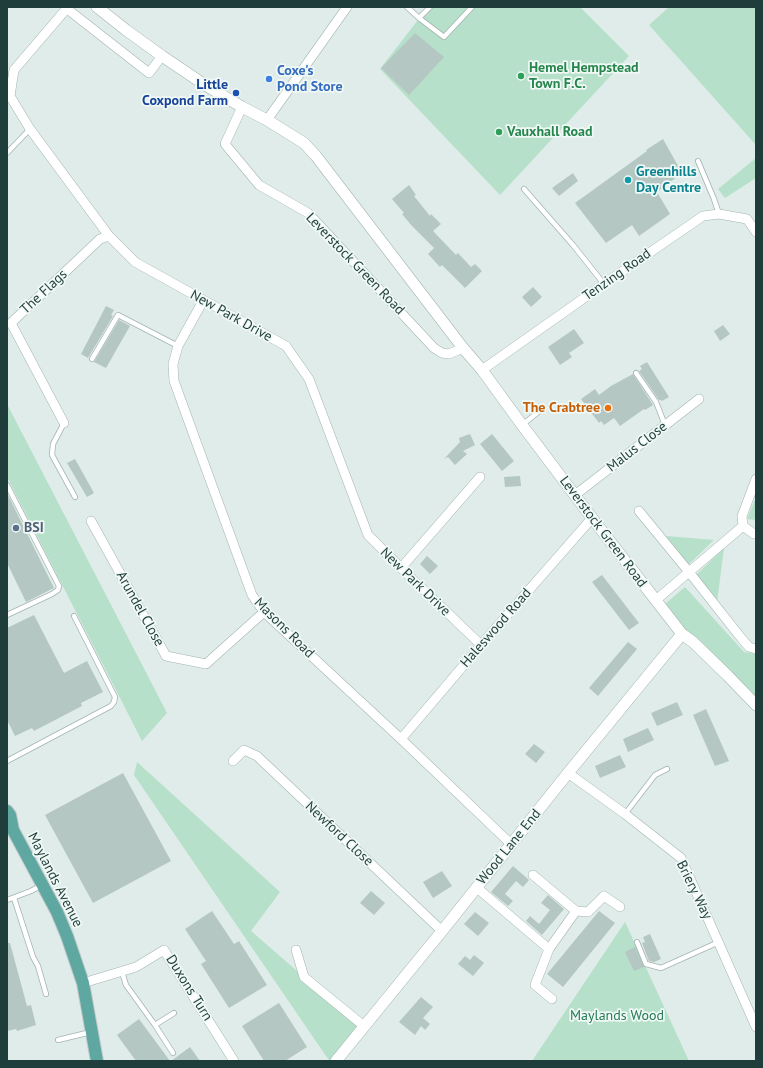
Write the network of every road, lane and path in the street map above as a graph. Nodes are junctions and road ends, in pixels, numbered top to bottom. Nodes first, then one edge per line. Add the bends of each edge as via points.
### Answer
1 (97, 7) edge
2 (347, 7) edge
3 (407, 7) edge
4 (430, 7) edge
5 (472, 7) edge
6 (67, 8) edge
7 (419, 18) junction
8 (162, 56) junction
9 (9, 97) edge
10 (242, 107) junction
11 (267, 120) junction
12 (30, 129) junction
13 (7, 153) edge
14 (698, 161) dead end
15 (524, 189) dead end
16 (719, 214) junction
17 (756, 232) edge
18 (109, 236) junction
19 (604, 284) junction
20 (203, 301) junction
21 (178, 346) junction
22 (463, 348) junction
23 (92, 359) dead end
24 (482, 370) junction
25 (636, 373) dead end
26 (699, 399) dead end
27 (542, 409) dead end
28 (64, 423) joint
29 (522, 425) junction
30 (665, 425) junction
31 (480, 477) dead end
32 (756, 479) edge
33 (7, 485) edge
34 (575, 495) junction
35 (75, 497) dead end
36 (638, 511) dead end
37 (592, 518) junction
38 (91, 521) dead end
39 (743, 526) junction
40 (756, 534) edge
41 (401, 568) junction
42 (689, 572) junction
43 (656, 600) junction
44 (264, 612) junction
45 (7, 615) edge
46 (74, 616) dead end
47 (682, 634) junction
48 (481, 645) junction
49 (756, 649) edge
50 (756, 705) edge
51 (401, 739) junction
52 (7, 761) edge
53 (233, 761) dead end
54 (668, 769) dead end
55 (568, 773) junction
56 (7, 811) edge
57 (625, 814) junction
58 (10, 827) edge
59 (511, 844) junction
60 (533, 875) dead end
61 (43, 884) junction
62 (476, 887) junction
63 (14, 898) junction
64 (7, 900) edge
65 (620, 907) dead end
66 (576, 911) junction
67 (442, 931) junction
68 (637, 942) dead end
69 (719, 942) junction
70 (549, 949) junction
71 (296, 950) dead end
72 (122, 972) junction
73 (83, 983) junction
74 (46, 994) dead end
75 (552, 999) dead end
76 (174, 1013) dead end
77 (755, 1022) edge
78 (155, 1025) junction
79 (364, 1026) junction
80 (93, 1031) junction
81 (58, 1040) dead end
82 (173, 1053) dead end
83 (97, 1061) edge
84 (234, 1061) edge
85 (336, 1061) edge

1 - 8 street, Leverstock Green Road
2 - 11 street
3 - 7 lane
4 - 7 lane
5 - 7 lane via 444,37
6 - 8 street via 149,73
6 - 9 street, New Park Drive via 14,70
8 - 10 street, Leverstock Green Road
9 - 12 street, New Park Drive
10 - 11 street, Leverstock Green Road
10 - 22 street, Leverstock Green Road via 225,144 259,185 308,213 434,348 449,354
11 - 22 street, Leverstock Green Road via 304,144 316,156
12 - 13 lane
12 - 18 street, New Park Drive
14 - 16 lane
15 - 19 lane
16 - 17 street, Tenzing Road via 746,219
16 - 19 street, Tenzing Road via 703,216
18 - 20 street, New Park Drive via 135,262
18 - 28 street, The Flags via 100,239 11,323
19 - 24 street, Tenzing Road
20 - 21 street, Masons Road
20 - 41 street, New Park Drive via 286,346 310,380 368,535
21 - 23 lane via 118,315
21 - 44 street, Masons Road via 173,364 174,381 252,595
22 - 24 street, Leverstock Green Road
24 - 29 street, Leverstock Green Road
25 - 30 lane via 656,402
26 - 30 street, Malus Close
27 - 29 lane
28 - 35 lane via 53,444 52,455
29 - 34 street, Leverstock Green Road
30 - 34 street, Malus Close
31 - 41 street
32 - 39 street via 742,516
33 - 45 lane via 59,586 52,594
34 - 37 street, Leverstock Green Road
36 - 42 street
37 - 43 street, Leverstock Green Road
37 - 48 street, Haleswood Road
38 - 44 street, Arundel Close via 166,656 206,664
39 - 40 street
39 - 42 street
41 - 48 street, New Park Drive
42 - 43 street
42 - 49 street via 742,639 749,647
43 - 47 street, Leverstock Green Road
44 - 51 street, Masons Road
46 - 52 lane via 115,697 114,702 111,706
47 - 50 street, Leverstock Green Road
47 - 55 street, Wood Lane End
48 - 51 street, Haleswood Road
51 - 59 street, Masons Road
53 - 67 street, Newford Close via 244,750 257,756
54 - 57 lane via 655,775
55 - 57 street, Briery Way
55 - 59 street, Wood Lane End
56 - 58 main road, Maylands Avenue via 10,815
57 - 69 street, Briery Way via 681,858
58 - 61 main road, Maylands Avenue
59 - 62 street, Wood Lane End
60 - 66 street
61 - 63 lane
61 - 73 main road, Maylands Avenue via 67,936
62 - 67 street, Wood Lane End
62 - 70 street
63 - 64 lane
63 - 74 lane
65 - 66 street via 604,896 588,912
66 - 70 street
67 - 79 street, Wood Lane End
68 - 69 lane via 646,964 661,968
69 - 77 street, Briery Way
70 - 75 street via 535,985
71 - 79 street via 304,977
72 - 73 street, Duxons Turn
72 - 78 lane via 126,985
72 - 84 street, Duxons Turn via 136,968 164,950
73 - 80 main road, Maylands Avenue
76 - 78 lane
78 - 82 lane
79 - 85 street, Wood Lane End
80 - 81 lane
80 - 83 main road, Maylands Avenue

